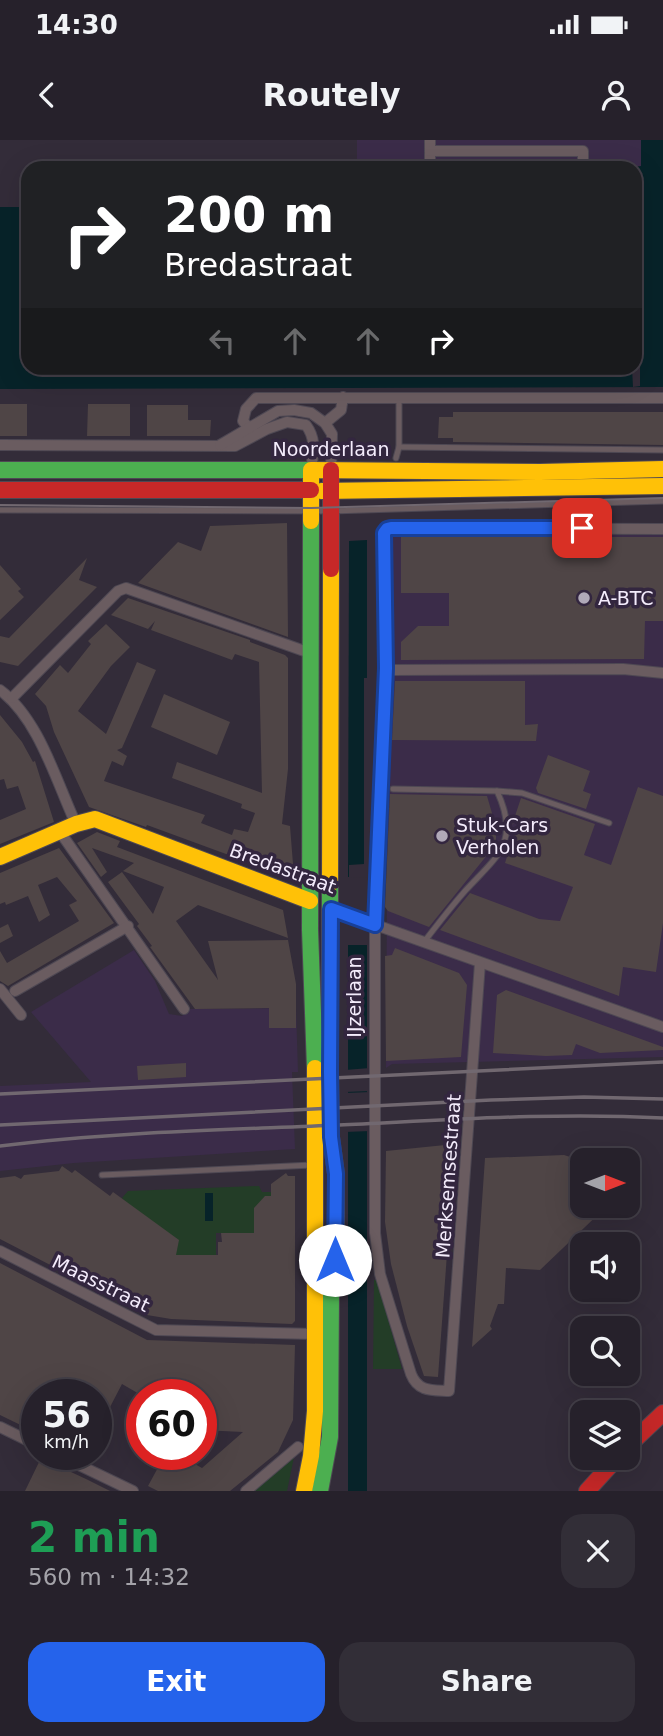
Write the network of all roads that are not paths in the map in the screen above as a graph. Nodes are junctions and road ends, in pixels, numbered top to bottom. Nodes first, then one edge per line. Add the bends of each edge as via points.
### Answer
1 (430, 145) edge
2 (583, 161) edge
3 (343, 397) junction
4 (399, 398) junction
5 (663, 398) edge
6 (326, 423) junction
7 (252, 433) junction
8 (0, 445) edge
9 (399, 447) junction
10 (663, 450) edge
11 (396, 458) dead end
12 (663, 468) edge
13 (0, 470) edge
14 (311, 470) junction
15 (331, 470) junction
16 (663, 486) edge
17 (0, 490) edge
18 (311, 490) junction
19 (331, 491) junction
20 (663, 501) edge
21 (0, 510) edge
22 (311, 511) junction
23 (331, 511) junction
24 (663, 528) edge
25 (304, 651) junction
26 (386, 668) junction
27 (663, 673) edge
28 (0, 690) edge
29 (12, 698) junction
30 (393, 789) dead end
31 (497, 791) junction
32 (609, 823) dead end
33 (76, 824) junction
34 (60, 832) junction
35 (0, 857) edge
36 (310, 901) junction
37 (331, 909) junction
38 (375, 925) junction
39 (128, 926) junction
40 (424, 942) junction
41 (480, 963) junction
42 (0, 989) edge
43 (15, 991) dead end
44 (184, 1009) dead end
45 (20, 1015) dead end
46 (663, 1027) edge
47 (315, 1165) junction
48 (102, 1175) dead end
49 (0, 1251) edge
50 (315, 1334) junction
51 (449, 1391) joint
52 (663, 1412) edge
53 (0, 1427) edge
54 (640, 1434) edge
55 (321, 1436) junction
56 (21, 1437) edge
57 (298, 1447) dead end
58 (87, 1470) edge
59 (606, 1470) edge
60 (125, 1490) edge
61 (246, 1491) edge
62 (304, 1491) edge
63 (320, 1491) edge
64 (587, 1491) edge

1 - 2 street via 583,151
3 - 4 street
3 - 6 street via 341,410
3 - 7 street via 256,398 243,421
4 - 5 street
4 - 9 lane
6 - 7 street via 311,412 278,411 263,419
6 - 15 street via 332,434
7 - 8 street via 220,445
7 - 14 street via 287,422 306,425 313,434
9 - 10 lane
9 - 11 lane
12 - 15 main road, Noorderlaan
13 - 14 main road, Noorderlaan
14 - 15 main road, Noorderlaan
14 - 18 main road
15 - 19 main road
16 - 19 main road
17 - 18 main road
18 - 19 main road
18 - 22 main road
19 - 23 main road
20 - 23 lane
21 - 22 lane
22 - 23 lane
22 - 25 main road
23 - 37 main road
24 - 26 street, IJzerlaan via 387,529
25 - 29 street via 127,589 118,591
25 - 36 main road
26 - 27 street
26 - 38 street, IJzerlaan
28 - 29 street
29 - 33 street via 33,727
30 - 31 lane
31 - 32 lane via 522,793
31 - 40 lane via 507,831 500,854
33 - 34 main road
33 - 36 main road, Bredastraat via 95,819
34 - 35 main road
34 - 39 street
36 - 37 main road, Bredastraat
36 - 47 main road
37 - 38 street, Bredastraat
37 - 55 main road via 336,1248
38 - 40 street, Bredastraat
38 - 51 street, IJzerlaan via 375,1233 380,1273 414,1380 428,1390
39 - 43 street
39 - 44 street
40 - 41 street, Bredastraat
41 - 46 street, Bredastraat
41 - 51 street, Merksemsestraat
42 - 45 street
47 - 48 lane
47 - 50 main road
49 - 50 street, Maasstraat via 156,1330
50 - 55 main road
52 - 54 main road
53 - 56 street
55 - 62 main road
55 - 63 main road
57 - 61 street
58 - 60 street
59 - 64 main road

